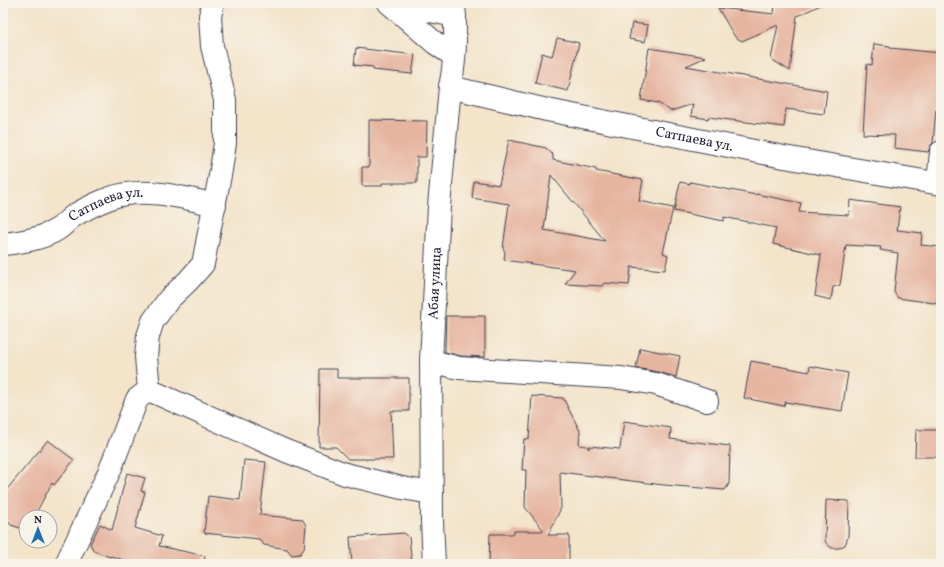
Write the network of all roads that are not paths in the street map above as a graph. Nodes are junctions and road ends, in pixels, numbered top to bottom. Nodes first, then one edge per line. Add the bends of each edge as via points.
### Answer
1 (213, 3) edge
2 (390, 3) edge
3 (454, 10) edge
4 (454, 56) junction
5 (450, 87) junction
6 (941, 152) edge
7 (939, 183) edge
8 (215, 205) junction
9 (3, 244) edge
10 (432, 361) junction
11 (149, 390) junction
12 (707, 401) dead end
13 (432, 493) junction
14 (66, 564) edge
15 (434, 564) edge

1 - 8 street via 210,16 212,46 225,100 225,143
2 - 3 street
2 - 4 street via 435,43
3 - 4 street, Абая улица
4 - 5 street, Абая улица
5 - 7 street, Сатпаева ул. via 547,110 777,156
5 - 10 street, Абая улица via 439,206
6 - 7 street
8 - 9 street, Сатпаева ул. via 181,196 132,193 111,198 74,216 57,230 30,240
8 - 11 street via 203,264 169,299 153,321 148,336 146,357
10 - 12 street via 459,368 621,378 656,384
10 - 13 street, Абая улица
11 - 13 street via 286,451 345,474
11 - 14 street via 137,399 110,470
13 - 15 street, Абая улица

